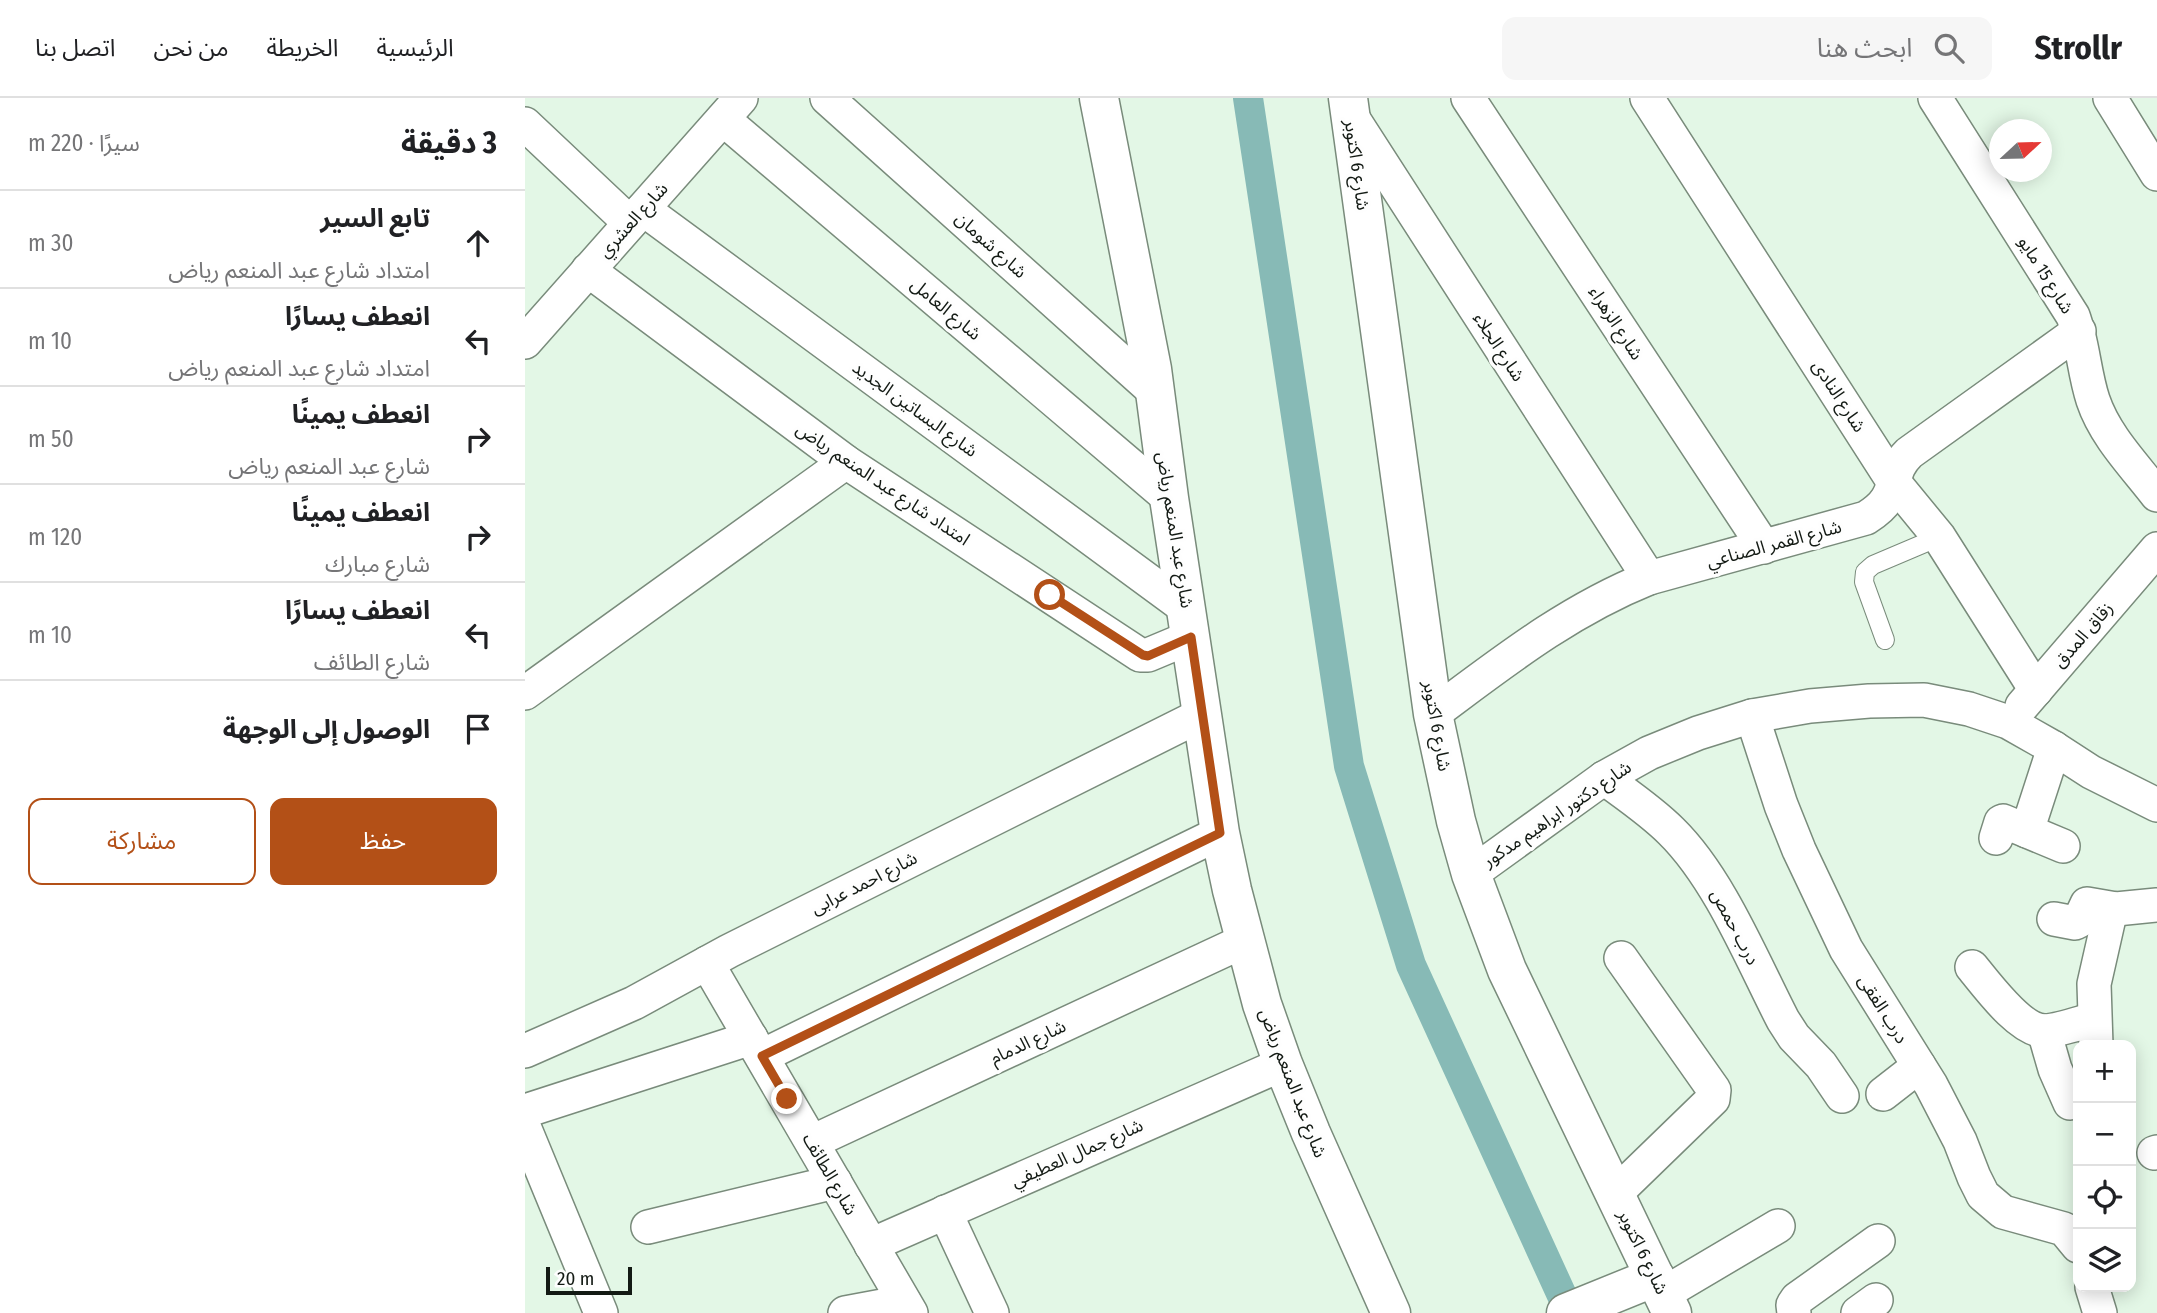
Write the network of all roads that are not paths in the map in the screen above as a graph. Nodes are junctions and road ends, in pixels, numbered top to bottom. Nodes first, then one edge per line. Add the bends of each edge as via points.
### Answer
1 (534, 98) edge
2 (827, 98) edge
3 (1099, 98) edge
4 (1468, 98) edge
5 (1647, 98) edge
6 (1935, 98) edge
7 (2110, 98) edge
8 (1349, 107) edge
9 (525, 108) edge
10 (732, 108) edge
11 (525, 124) edge
12 (2157, 174) edge
13 (636, 216) junction
14 (588, 270) junction
15 (2079, 331) junction
16 (525, 342) edge
17 (1155, 392) junction
18 (846, 462) junction
19 (1893, 481) junction
20 (2157, 495) edge
21 (1169, 498) junction
22 (1939, 537) junction
23 (1764, 547) junction
24 (2157, 548) edge
25 (1649, 578) junction
26 (1189, 623) junction
27 (1885, 640) dead end
28 (2036, 690) junction
29 (525, 693) edge
30 (1203, 714) junction
31 (1433, 714) junction
32 (1752, 716) junction
33 (2008, 722) junction
34 (2054, 748) junction
35 (1604, 778) junction
36 (2157, 805) edge
37 (1220, 833) junction
38 (2063, 846) dead end
39 (1471, 874) junction
40 (2156, 901) edge
41 (2111, 909) junction
42 (2054, 919) dead end
43 (1244, 941) junction
44 (1621, 958) dead end
45 (707, 963) junction
46 (1972, 967) dead end
47 (2043, 1031) junction
48 (2095, 1032) edge
49 (756, 1047) junction
50 (525, 1051) edge
51 (1283, 1063) junction
52 (1919, 1066) junction
53 (1883, 1094) dead end
54 (1842, 1096) dead end
55 (2070, 1103) dead end
56 (525, 1111) edge
57 (525, 1129) edge
58 (812, 1142) junction
59 (835, 1182) junction
60 (1615, 1194) junction
61 (945, 1212) junction
62 (1777, 1226) dead end
63 (648, 1227) dead end
64 (2073, 1240) edge
65 (1878, 1241) dead end
66 (871, 1245) junction
67 (2094, 1292) edge
68 (1653, 1294) edge
69 (907, 1308) edge
70 (601, 1313) edge
71 (845, 1313) edge
72 (992, 1313) edge
73 (1391, 1313) edge
74 (1566, 1313) edge
75 (1794, 1313) edge
76 (2100, 1313) edge

1 - 9 street
2 - 17 street, شارع شومان
3 - 17 street, شارع عبد المنعم رياض
4 - 23 street, شارع الزهراء
5 - 19 street, شارع النادى
6 - 15 street, شارع 15 مايو
7 - 12 street
8 - 25 street, شارع الجلاء
8 - 31 street, شارع 6 اكتوبر
10 - 13 street, شارع العشري
10 - 21 street, شارع العامل
11 - 13 street, شارع البساتين الجديد
13 - 14 street, شارع العشري
13 - 26 street, شارع البساتين الجديد
14 - 16 street, شارع العشري
14 - 18 street, امتداد شارع عبد المنعم رياض
15 - 19 street, شارع القمر الصناعي via 1909,453
15 - 20 street, شارع 15 مايو via 2086,378 2104,427
17 - 21 street, شارع عبد المنعم رياض
18 - 26 street, امتداد شارع عبد المنعم رياض via 1140,654 1148,656
18 - 29 street
19 - 22 street, شارع النادى
19 - 23 street, شارع القمر الصناعي via 1889,496 1866,518
21 - 26 street, شارع عبد المنعم رياض
22 - 27 lane via 1864,572
22 - 28 street, شارع النادى
23 - 25 street, شارع القمر الصناعي
24 - 28 street, زقاق المدق
25 - 31 street, شارع القمر الصناعي via 1544,632
26 - 30 street, شارع عبد المنعم رياض
28 - 33 street, زقاق المدق
30 - 37 street, شارع عبد المنعم رياض
30 - 45 street, شارع احمد عرابى
31 - 39 street, شارع 6 اكتوبر
32 - 33 street, شارع دكتور ابراهيم مدكور via 1822,705 1924,700
32 - 35 street, شارع دكتور ابراهيم مدكور via 1649,752
32 - 52 street, درب الفقى via 1781,805 1846,949
33 - 34 street, شارع دكتور ابراهيم مدكور
34 - 36 street, شارع دكتور ابراهيم مدكور
34 - 38 street via 2011,834
35 - 39 street, شارع دكتور ابراهيم مدكور
35 - 54 street, درب حمص via 1672,832 1697,860 1783,1020
37 - 43 street, شارع عبد المنعم رياض
37 - 49 street
39 - 60 street, شارع 6 اكتوبر via 1507,970
40 - 41 street
41 - 42 street via 2087,904 2075,923
41 - 48 street via 2094,984
43 - 51 street, شارع عبد المنعم رياض
43 - 58 street, شارع الدمام
44 - 60 street via 1714,1090 1713,1099
45 - 49 street, شارع الطائف
45 - 50 street, شارع احمد عرابى via 634,1003
46 - 47 street via 2011,1012
47 - 48 street
47 - 55 street
49 - 56 street
49 - 58 street, شارع الطائف
51 - 61 street, شارع جمال العطيفي
51 - 73 street, شارع عبد المنعم رياض
52 - 53 street
52 - 64 street, درب الفقى via 1960,1140 1983,1195 2003,1212 2064,1229
57 - 70 street
58 - 59 street, شارع الطائف
59 - 63 street
59 - 66 street, شارع الطائف
60 - 68 street, شارع 6 اكتوبر
61 - 66 street, شارع جمال العطيفي
61 - 72 street
62 - 68 street
65 - 75 street via 1797,1299
66 - 69 street, شارع الطائف
67 - 76 street
68 - 74 street
69 - 71 street

